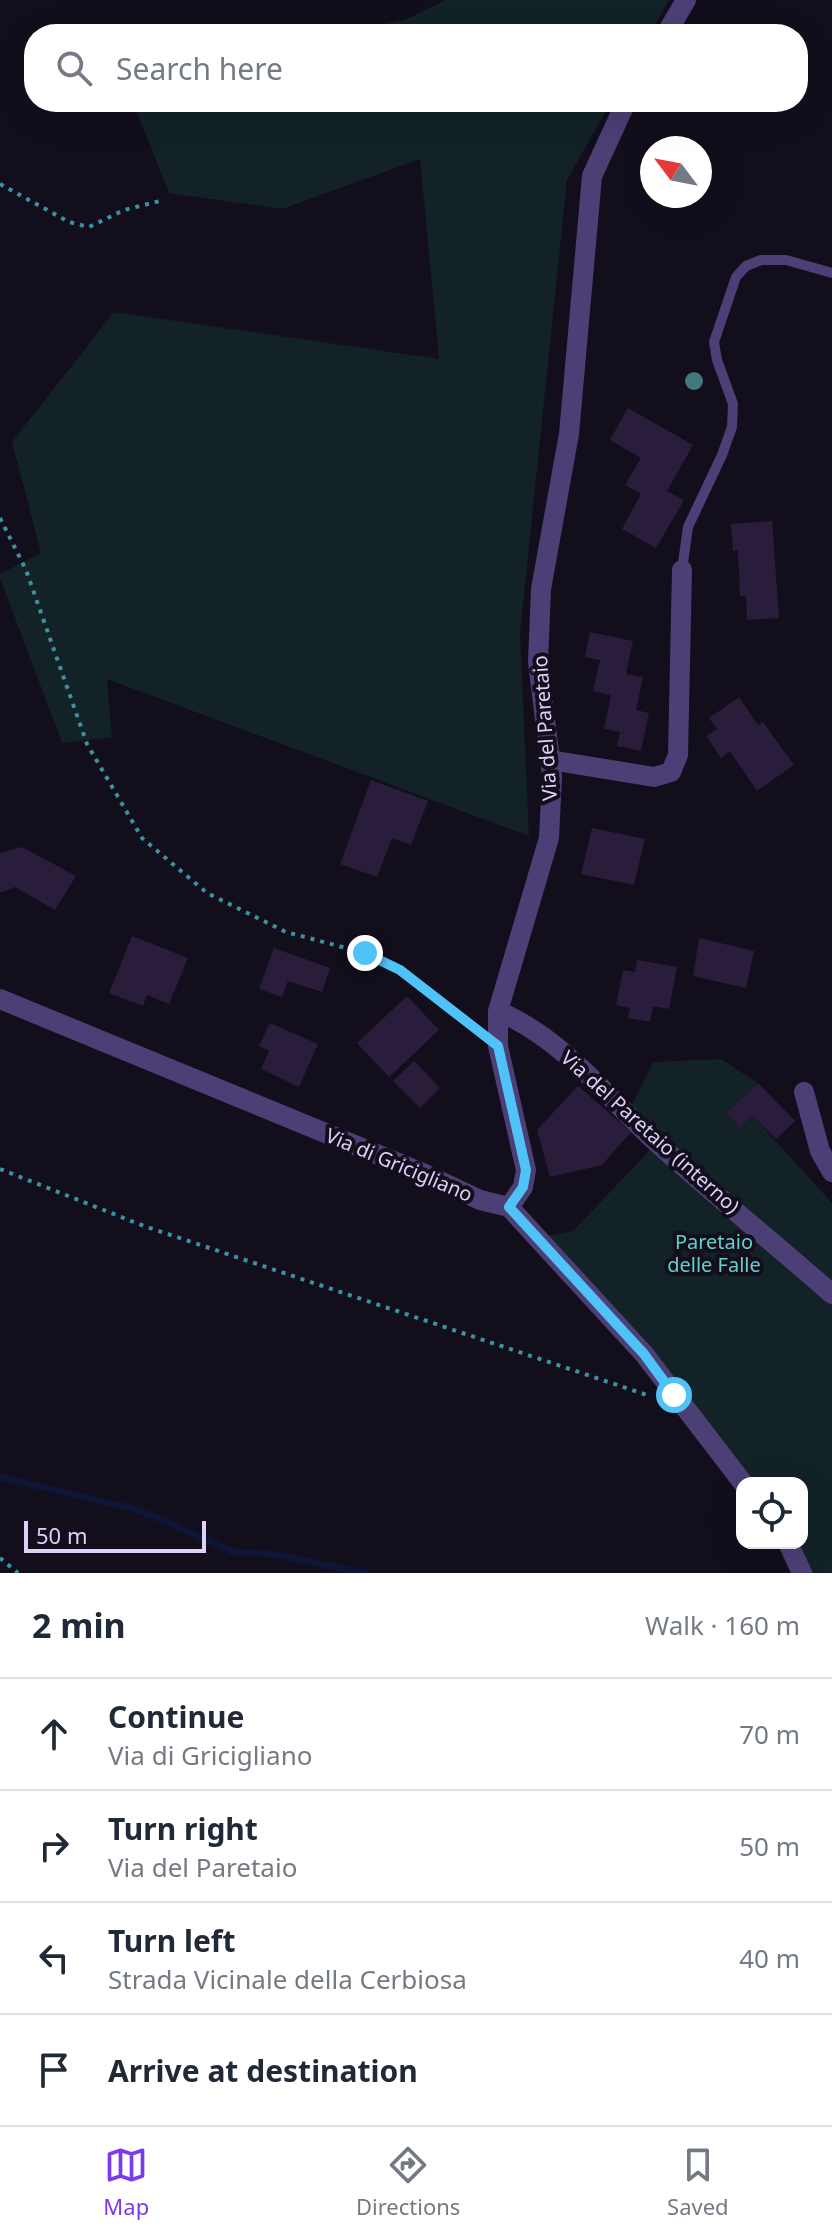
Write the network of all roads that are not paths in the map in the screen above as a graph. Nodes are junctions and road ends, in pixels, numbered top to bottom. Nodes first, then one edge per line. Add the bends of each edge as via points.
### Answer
1 (686, 0) edge
2 (672, 24) edge
3 (621, 112) edge
4 (832, 273) edge
5 (682, 570) joint
6 (550, 760) junction
7 (0, 999) edge
8 (498, 1011) junction
9 (804, 1092) dead end
10 (832, 1172) edge
11 (509, 1207) junction
12 (832, 1294) edge
13 (738, 1477) edge
14 (791, 1549) edge
15 (802, 1573) edge

1 - 2 street
3 - 6 street, Via del Paretaio via 592,176 569,434 541,589 538,662
4 - 5 lane via 786,260 761,260 736,277 714,342 733,404 732,427 688,527
5 - 6 street via 678,755 671,772 654,777
6 - 8 street, Via del Paretaio via 549,838
7 - 11 street, Via di Gricigliano via 480,1200
8 - 11 street, Via del Paretaio via 498,1046 526,1170 523,1187
8 - 12 street, Via del Paretaio (interno) via 524,1022 577,1062 653,1140
9 - 10 street via 820,1151
11 - 13 street via 644,1354
14 - 15 street

